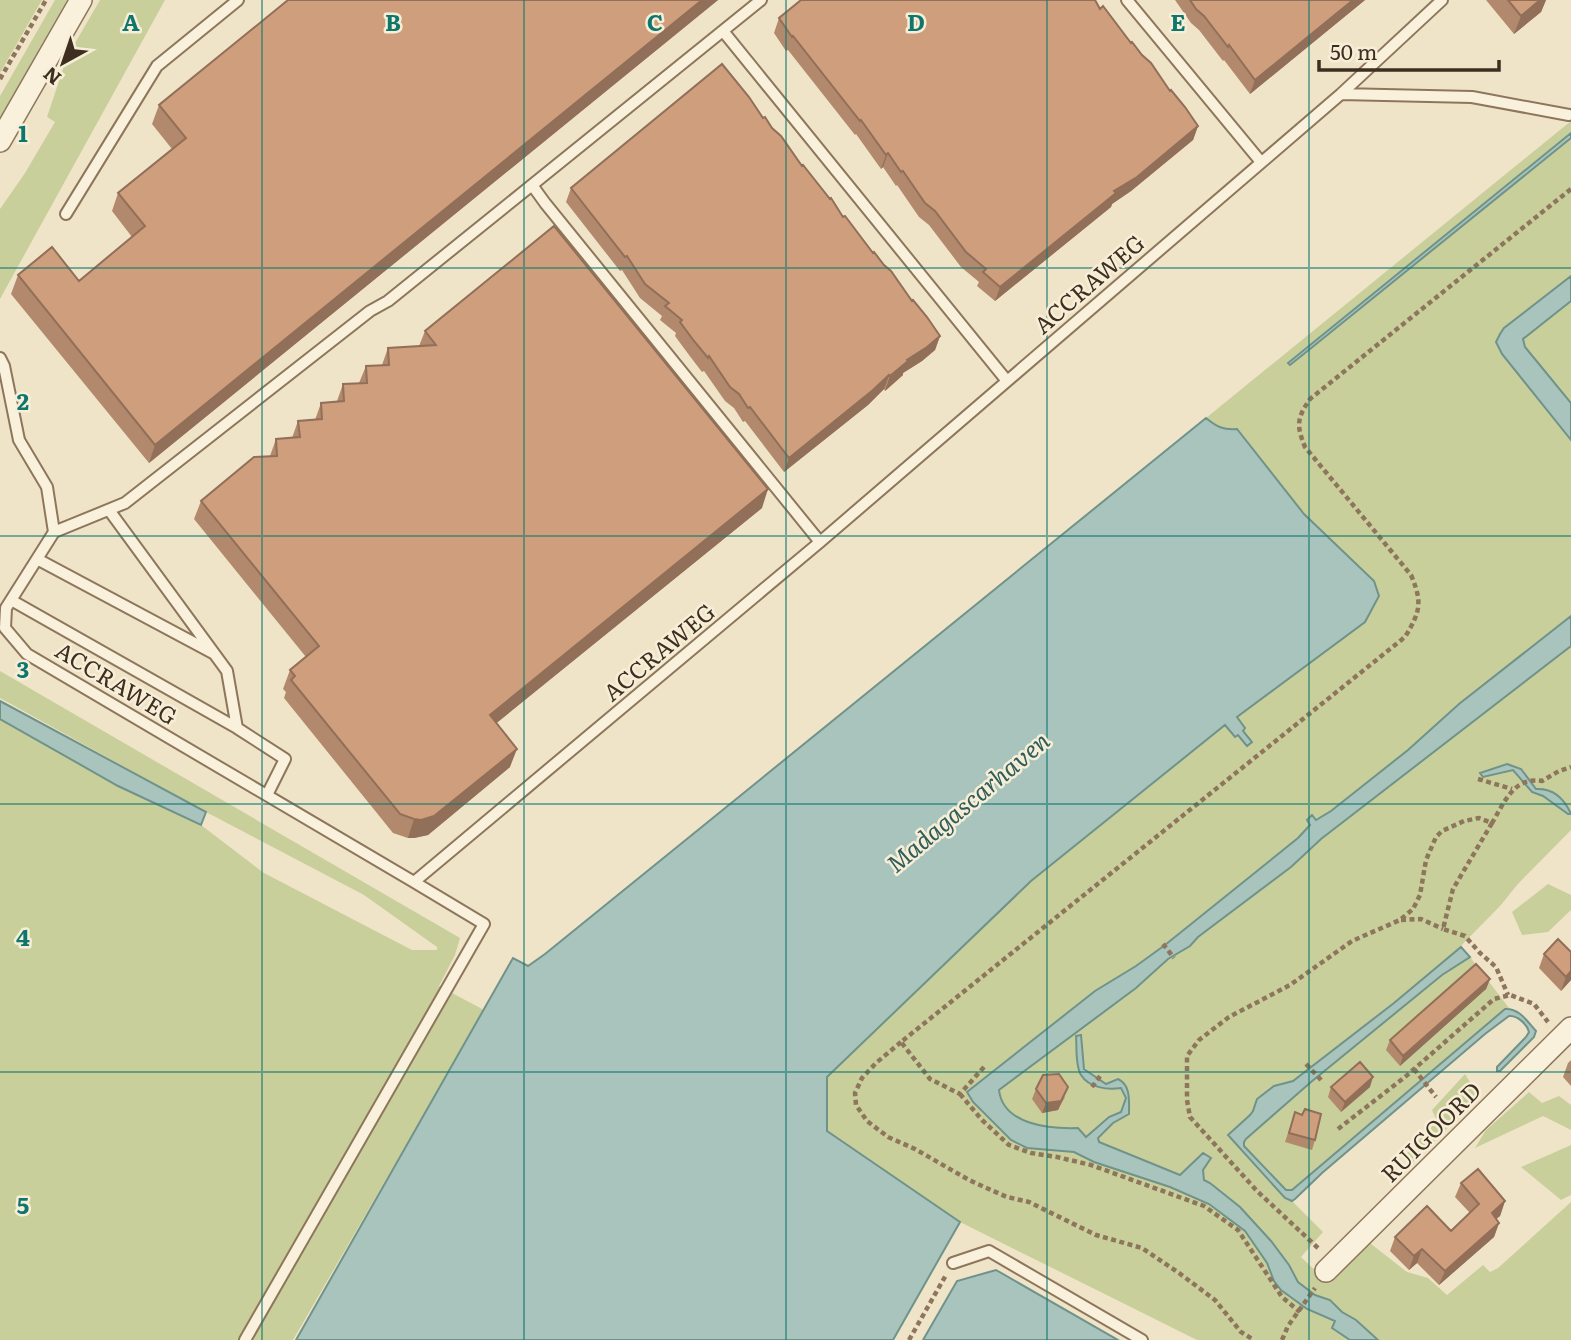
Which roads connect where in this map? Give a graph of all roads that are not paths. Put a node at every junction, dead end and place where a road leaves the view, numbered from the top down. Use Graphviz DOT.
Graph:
graph roads {
  1 [pos="81,0"];
  2 [pos="238,0"];
  3 [pos="761,0"];
  4 [pos="1127,0"];
  5 [pos="1442,0"];
  6 [pos="723,31"];
  7 [pos="1341,94"];
  8 [pos="1569,116"];
  9 [pos="0,141"];
  10 [pos="1261,162"];
  11 [pos="532,185"];
  12 [pos="66,214"];
  13 [pos="0,358"];
  14 [pos="1007,381"];
  15 [pos="109,510"];
  16 [pos="54,532"];
  17 [pos="820,541"];
  18 [pos="37,559"];
  19 [pos="11,600"];
  20 [pos="215,655"];
  21 [pos="237,728"];
  22 [pos="267,795"];
  23 [pos="414,882"];
  24 [pos="1566,1034"];
  25 [pos="953,1262"];
  26 [pos="1326,1272"];
  27 [pos="245,1340"];
  28 [pos="1142,1340"];
  1 -- 9 [label="street"];
  2 -- 12 [label="lane"];
  3 -- 6 [label="lane"];
  4 -- 10 [label="lane"];
  5 -- 7 [label="lane, ACCRAWEG"];
  6 -- 11 [label="lane"];
  6 -- 14 [label="lane"];
  7 -- 8 [label="lane"];
  7 -- 10 [label="lane, ACCRAWEG"];
  10 -- 14 [label="lane, ACCRAWEG"];
  11 -- 15 [label="lane"];
  11 -- 17 [label="lane"];
  13 -- 16 [label="lane"];
  14 -- 17 [label="lane, ACCRAWEG"];
  15 -- 16 [label="lane"];
  15 -- 20 [label="lane"];
  16 -- 18 [label="lane, ACCRAWEG"];
  17 -- 23 [label="lane, ACCRAWEG"];
  18 -- 19 [label="lane, ACCRAWEG"];
  18 -- 20 [label="lane"];
  19 -- 21 [label="lane"];
  19 -- 22 [label="lane, ACCRAWEG"];
  20 -- 21 [label="lane"];
  21 -- 22 [label="lane"];
  22 -- 23 [label="lane, ACCRAWEG"];
  23 -- 27 [label="lane"];
  24 -- 26 [label="street, RUIGOORD"];
  25 -- 28 [label="lane"];
}
